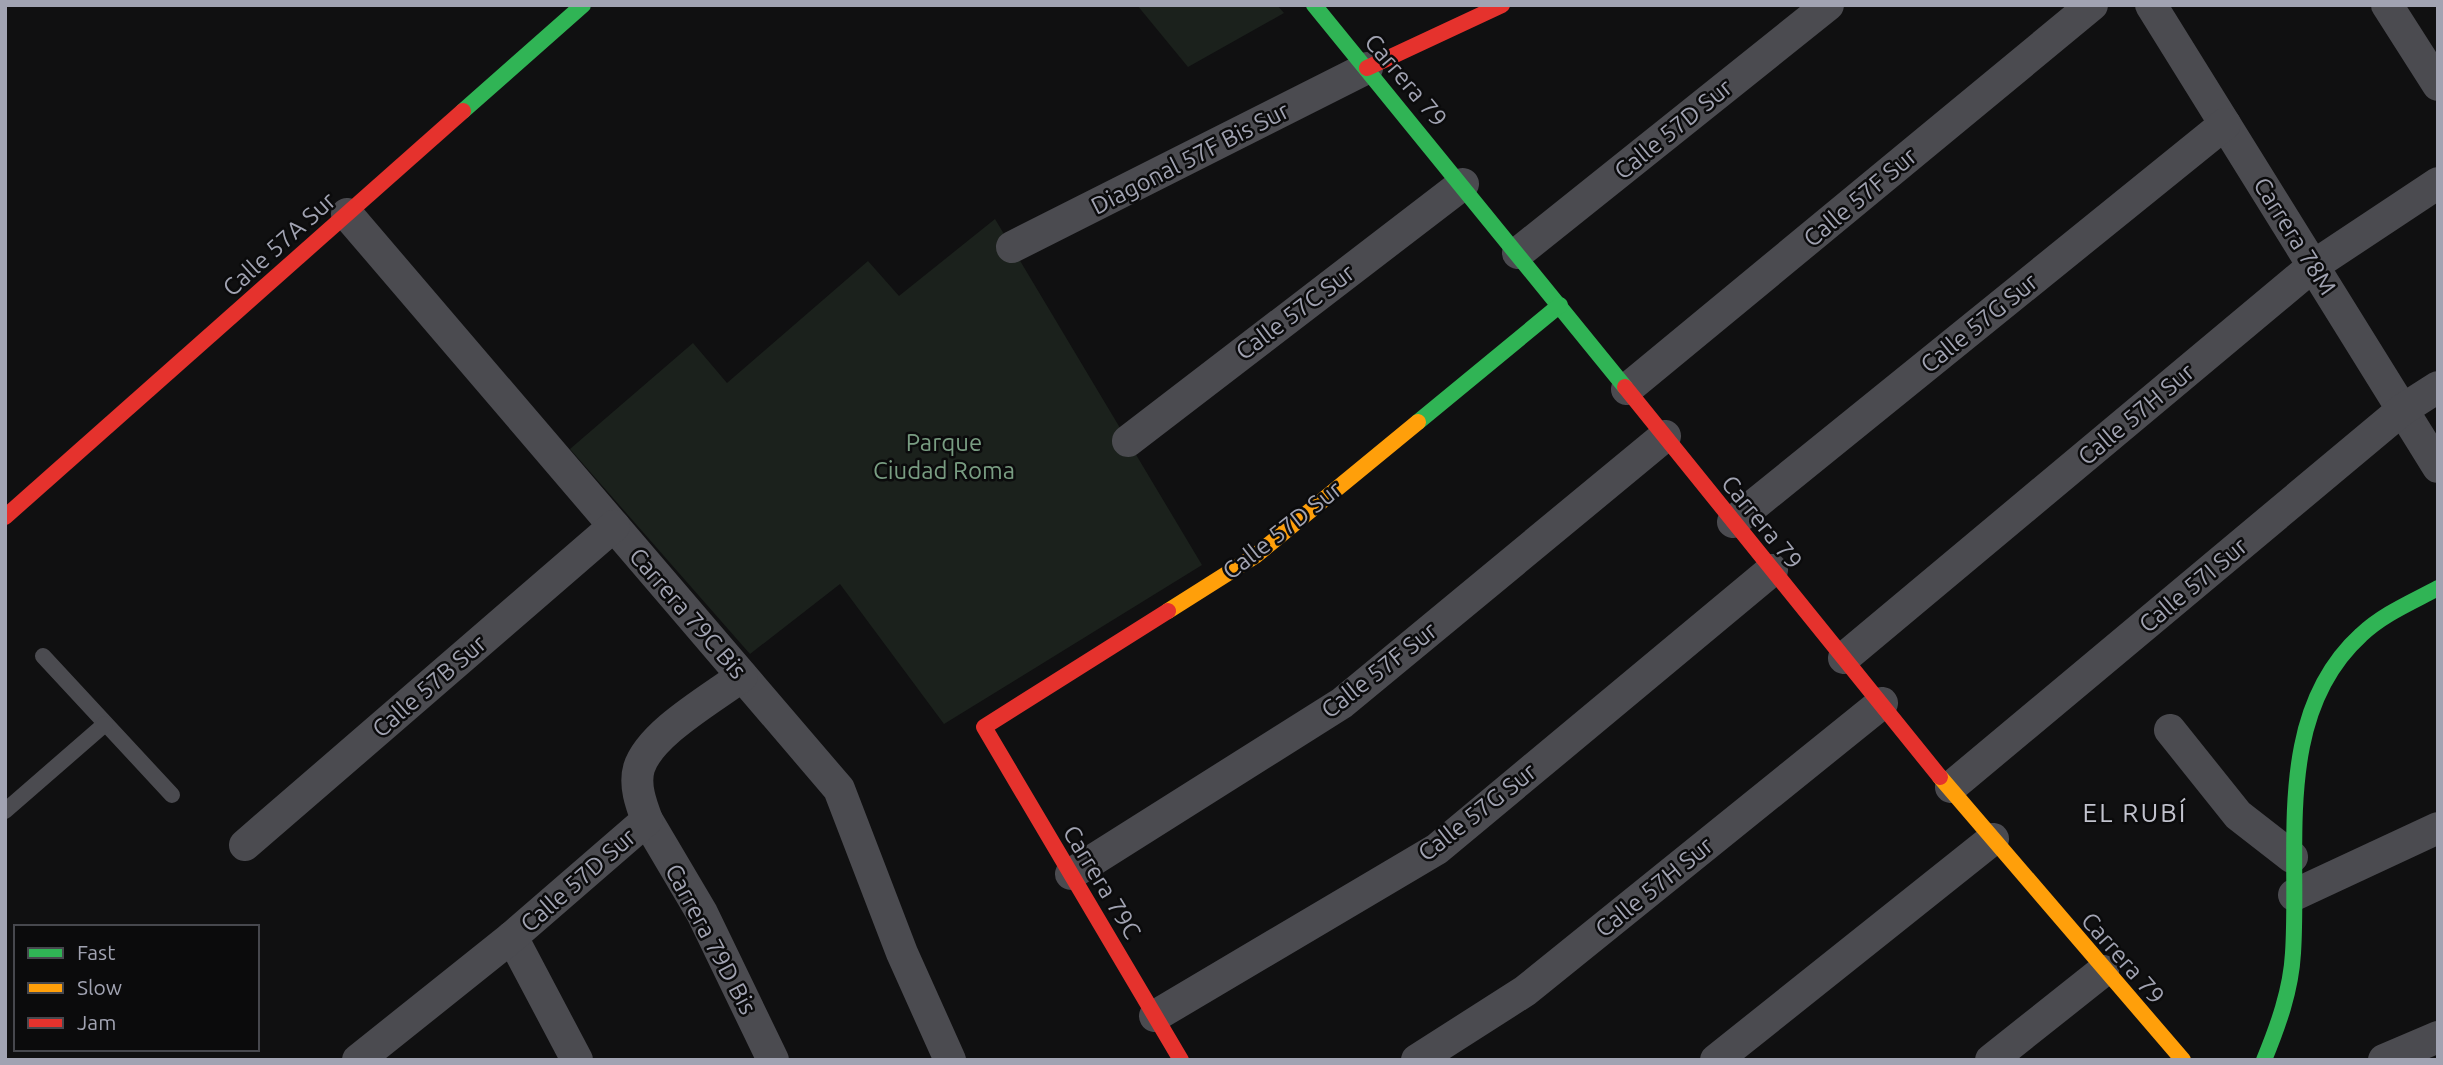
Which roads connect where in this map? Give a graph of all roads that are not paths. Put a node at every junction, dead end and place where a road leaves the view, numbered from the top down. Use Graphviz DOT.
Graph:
graph roads {
  1 [pos="583,5"];
  2 [pos="1502,5"];
  3 [pos="1828,5"];
  4 [pos="2092,5"];
  5 [pos="2151,5"];
  6 [pos="2386,5"];
  7 [pos="1323,8"];
  8 [pos="1367,68"];
  9 [pos="2438,85"];
  10 [pos="2225,124"];
  11 [pos="2438,183"];
  12 [pos="1463,184"];
  13 [pos="347,214"];
  14 [pos="1012,247"];
  15 [pos="1518,253"];
  16 [pos="2313,266"];
  17 [pos="1560,305"];
  18 [pos="2438,387"];
  19 [pos="1627,389"];
  20 [pos="2402,410"];
  21 [pos="1665,436"];
  22 [pos="1128,441"];
  23 [pos="2438,467"];
  24 [pos="5,517"];
  25 [pos="1734,522"];
  26 [pos="614,526"];
  27 [pos="1772,570"];
  28 [pos="2438,588"];
  29 [pos="43,656"];
  30 [pos="1844,658"];
  31 [pos="742,676"];
  32 [pos="1882,703"];
  33 [pos="105,724"];
  34 [pos="985,727"];
  35 [pos="2170,730"];
  36 [pos="1951,787"];
  37 [pos="172,794"];
  38 [pos="5,811"];
  39 [pos="647,820"];
  40 [pos="2438,828"];
  41 [pos="1993,839"];
  42 [pos="244,845"];
  43 [pos="2292,857"];
  44 [pos="1071,874"];
  45 [pos="2294,895"];
  46 [pos="512,937"];
  47 [pos="2103,971"];
  48 [pos="1155,1016"];
  49 [pos="2427,1047"];
  50 [pos="366,1057"];
  51 [pos="1179,1059"];
  52 [pos="577,1060"];
  53 [pos="773,1060"];
  54 [pos="950,1060"];
  55 [pos="1417,1060"];
  56 [pos="1716,1060"];
  57 [pos="1991,1060"];
  58 [pos="2183,1060"];
  59 [pos="2264,1060"];
  60 [pos="2384,1060"];
  1 -- 13 [label="street, Calle 57A Sur"];
  2 -- 8 [label="street"];
  3 -- 15 [label="street, Calle 57D Sur"];
  4 -- 19 [label="street, Calle 57F Sur"];
  5 -- 10 [label="street, Carrera 78M"];
  6 -- 9 [label="street"];
  7 -- 8 [label="street, Carrera 79"];
  8 -- 12 [label="street, Carrera 79"];
  8 -- 14 [label="street, Diagonal 57F Bis Sur"];
  10 -- 16 [label="street, Carrera 78M"];
  10 -- 25 [label="street, Calle 57G Sur"];
  11 -- 16 [label="street, Calle 57H Sur"];
  12 -- 15 [label="street, Carrera 79"];
  12 -- 22 [label="street, Calle 57C Sur"];
  13 -- 24 [label="street, Calle 57A Sur"];
  13 -- 26 [label="street, Carrera 79C Bis"];
  15 -- 17 [label="street, Carrera 79"];
  16 -- 20 [label="street, Carrera 78M"];
  16 -- 30 [label="street, Calle 57H Sur"];
  17 -- 19 [label="street, Carrera 79"];
  17 -- 34 [label="street, Calle 57D Sur"];
  18 -- 20 [label="street, Calle 57I Sur"];
  19 -- 21 [label="street, Carrera 79"];
  20 -- 23 [label="street, Carrera 78M"];
  20 -- 36 [label="street, Calle 57I Sur"];
  21 -- 25 [label="street, Carrera 79"];
  21 -- 44 [label="street, Calle 57F Sur"];
  25 -- 27 [label="street, Carrera 79"];
  26 -- 31 [label="street, Carrera 79C Bis"];
  26 -- 42 [label="street, Calle 57B Sur"];
  27 -- 30 [label="street, Carrera 79"];
  27 -- 48 [label="street, Calle 57G Sur"];
  28 -- 43 [label="street"];
  29 -- 33 [label="lane"];
  30 -- 32 [label="street, Carrera 79"];
  31 -- 39 [label="street, Calle 57D Sur"];
  31 -- 54 [label="street, Carrera 79C Bis"];
  32 -- 36 [label="street, Carrera 79"];
  32 -- 55 [label="street, Calle 57H Sur"];
  33 -- 37 [label="lane"];
  33 -- 38 [label="lane"];
  34 -- 44 [label="street, Carrera 79C"];
  35 -- 43 [label="street"];
  36 -- 41 [label="street, Carrera 79"];
  39 -- 46 [label="street, Calle 57D Sur"];
  39 -- 53 [label="street, Carrera 79D Bis"];
  40 -- 45 [label="street"];
  41 -- 47 [label="street, Carrera 79"];
  41 -- 56 [label="street"];
  43 -- 45 [label="street"];
  44 -- 48 [label="street, Carrera 79C"];
  45 -- 59 [label="street"];
  46 -- 50 [label="street, Calle 57D Sur"];
  46 -- 52 [label="street"];
  47 -- 57 [label="street"];
  47 -- 58 [label="street, Carrera 79"];
  48 -- 51 [label="street, Carrera 79C"];
  49 -- 60 [label="street"];
}
